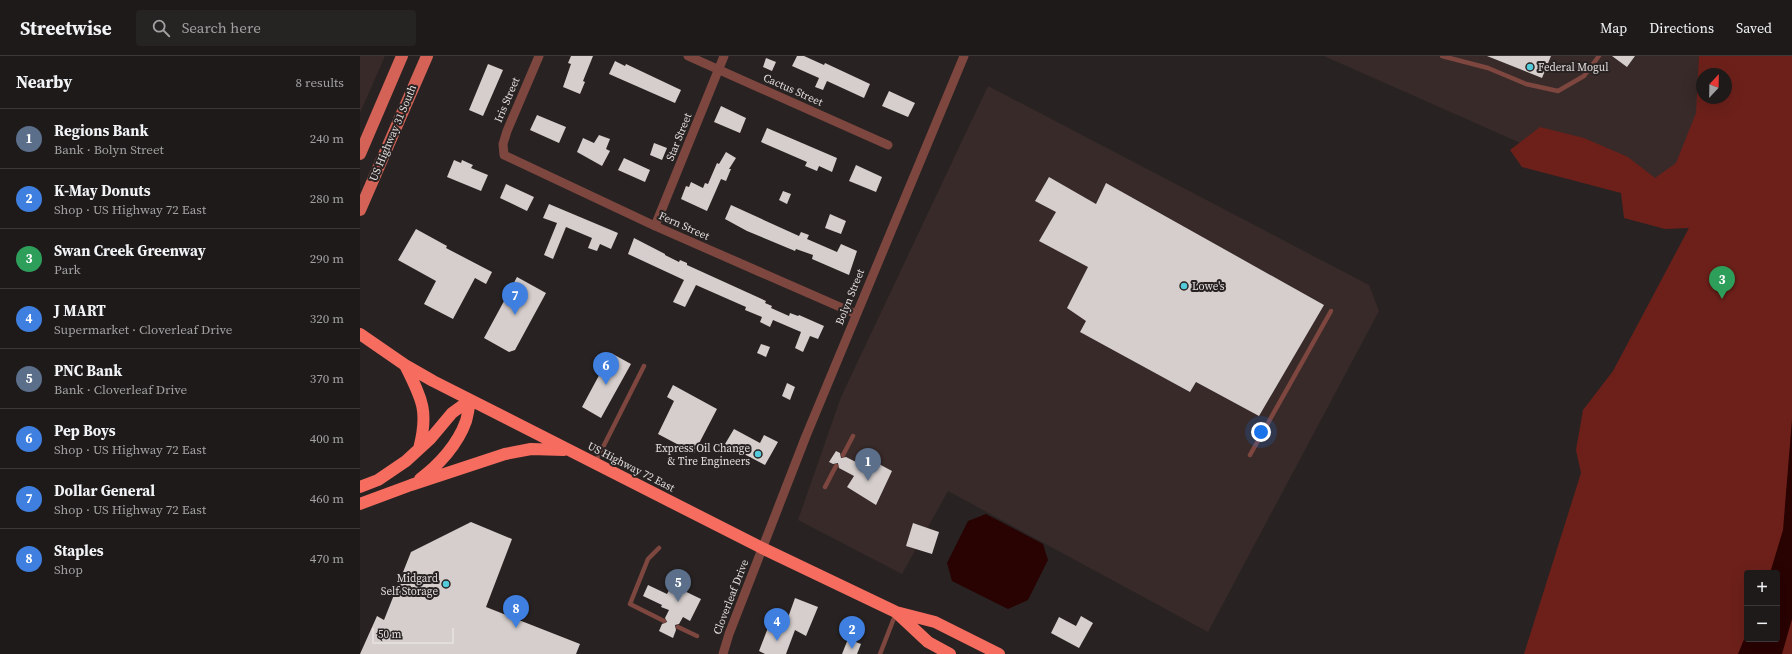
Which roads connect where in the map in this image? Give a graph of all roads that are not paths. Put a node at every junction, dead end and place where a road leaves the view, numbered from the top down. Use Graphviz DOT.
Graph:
graph roads {
  1 [pos="402,56"];
  2 [pos="427,56"];
  3 [pos="539,56"];
  4 [pos="688,56"];
  5 [pos="724,56"];
  6 [pos="964,56"];
  7 [pos="1442,56"];
  8 [pos="1599,56"];
  9 [pos="718,70"];
  10 [pos="888,145"];
  11 [pos="360,154"];
  12 [pos="504,155"];
  13 [pos="360,210"];
  14 [pos="655,226"];
  15 [pos="1331,312"];
  16 [pos="856,314"];
  17 [pos="360,334"];
  18 [pos="405,365"];
  19 [pos="644,366"];
  20 [pos="470,400"];
  21 [pos="853,436"];
  22 [pos="420,449"];
  23 [pos="569,450"];
  24 [pos="843,455"];
  25 [pos="1250,455"];
  26 [pos="595,463"];
  27 [pos="836,466"];
  28 [pos="411,485"];
  29 [pos="360,487"];
  30 [pos="825,487"];
  31 [pos="360,504"];
  32 [pos="659,548"];
  33 [pos="762,548"];
  34 [pos="896,612"];
  35 [pos="664,621"];
  36 [pos="678,627"];
  37 [pos="697,636"];
  38 [pos="724,654"];
  39 [pos="880,654"];
  40 [pos="950,654"];
  41 [pos="998,654"];
  1 -- 11 [label="main road, US Highway 31 South"];
  2 -- 13 [label="main road, US Highway 31 South"];
  3 -- 12 [label="street, Iris Street"];
  4 -- 9 [label="street, Cactus Street"];
  5 -- 9 [label="street, Star Street"];
  6 -- 16 [label="street, Bolyn Street"];
  7 -- 8 [label="lane"];
  9 -- 10 [label="street, Cactus Street"];
  9 -- 14 [label="street, Star Street"];
  12 -- 14 [label="street, Fern Street"];
  14 -- 16 [label="street, Fern Street"];
  15 -- 25 [label="lane"];
  16 -- 33 [label="street, Bolyn Street"];
  17 -- 18 [label="highway, US Highway 72 East"];
  18 -- 20 [label="highway, US Highway 72 East"];
  18 -- 22 [label="highway"];
  19 -- 26 [label="lane"];
  20 -- 22 [label="highway"];
  20 -- 23 [label="highway, US Highway 72 East"];
  20 -- 28 [label="highway"];
  21 -- 24 [label="lane"];
  22 -- 29 [label="highway"];
  23 -- 26 [label="highway, US Highway 72 East"];
  23 -- 28 [label="highway"];
  26 -- 33 [label="highway, US Highway 72 East"];
  27 -- 30 [label="lane"];
  28 -- 31 [label="highway"];
  32 -- 35 [label="lane"];
  33 -- 34 [label="highway, US Highway 72 East"];
  33 -- 38 [label="street, Cloverleaf Drive"];
  34 -- 39 [label="lane"];
  34 -- 40 [label="highway, US Highway 72 East"];
  34 -- 41 [label="highway, US Highway 72 East"];
  36 -- 37 [label="lane"];
}
